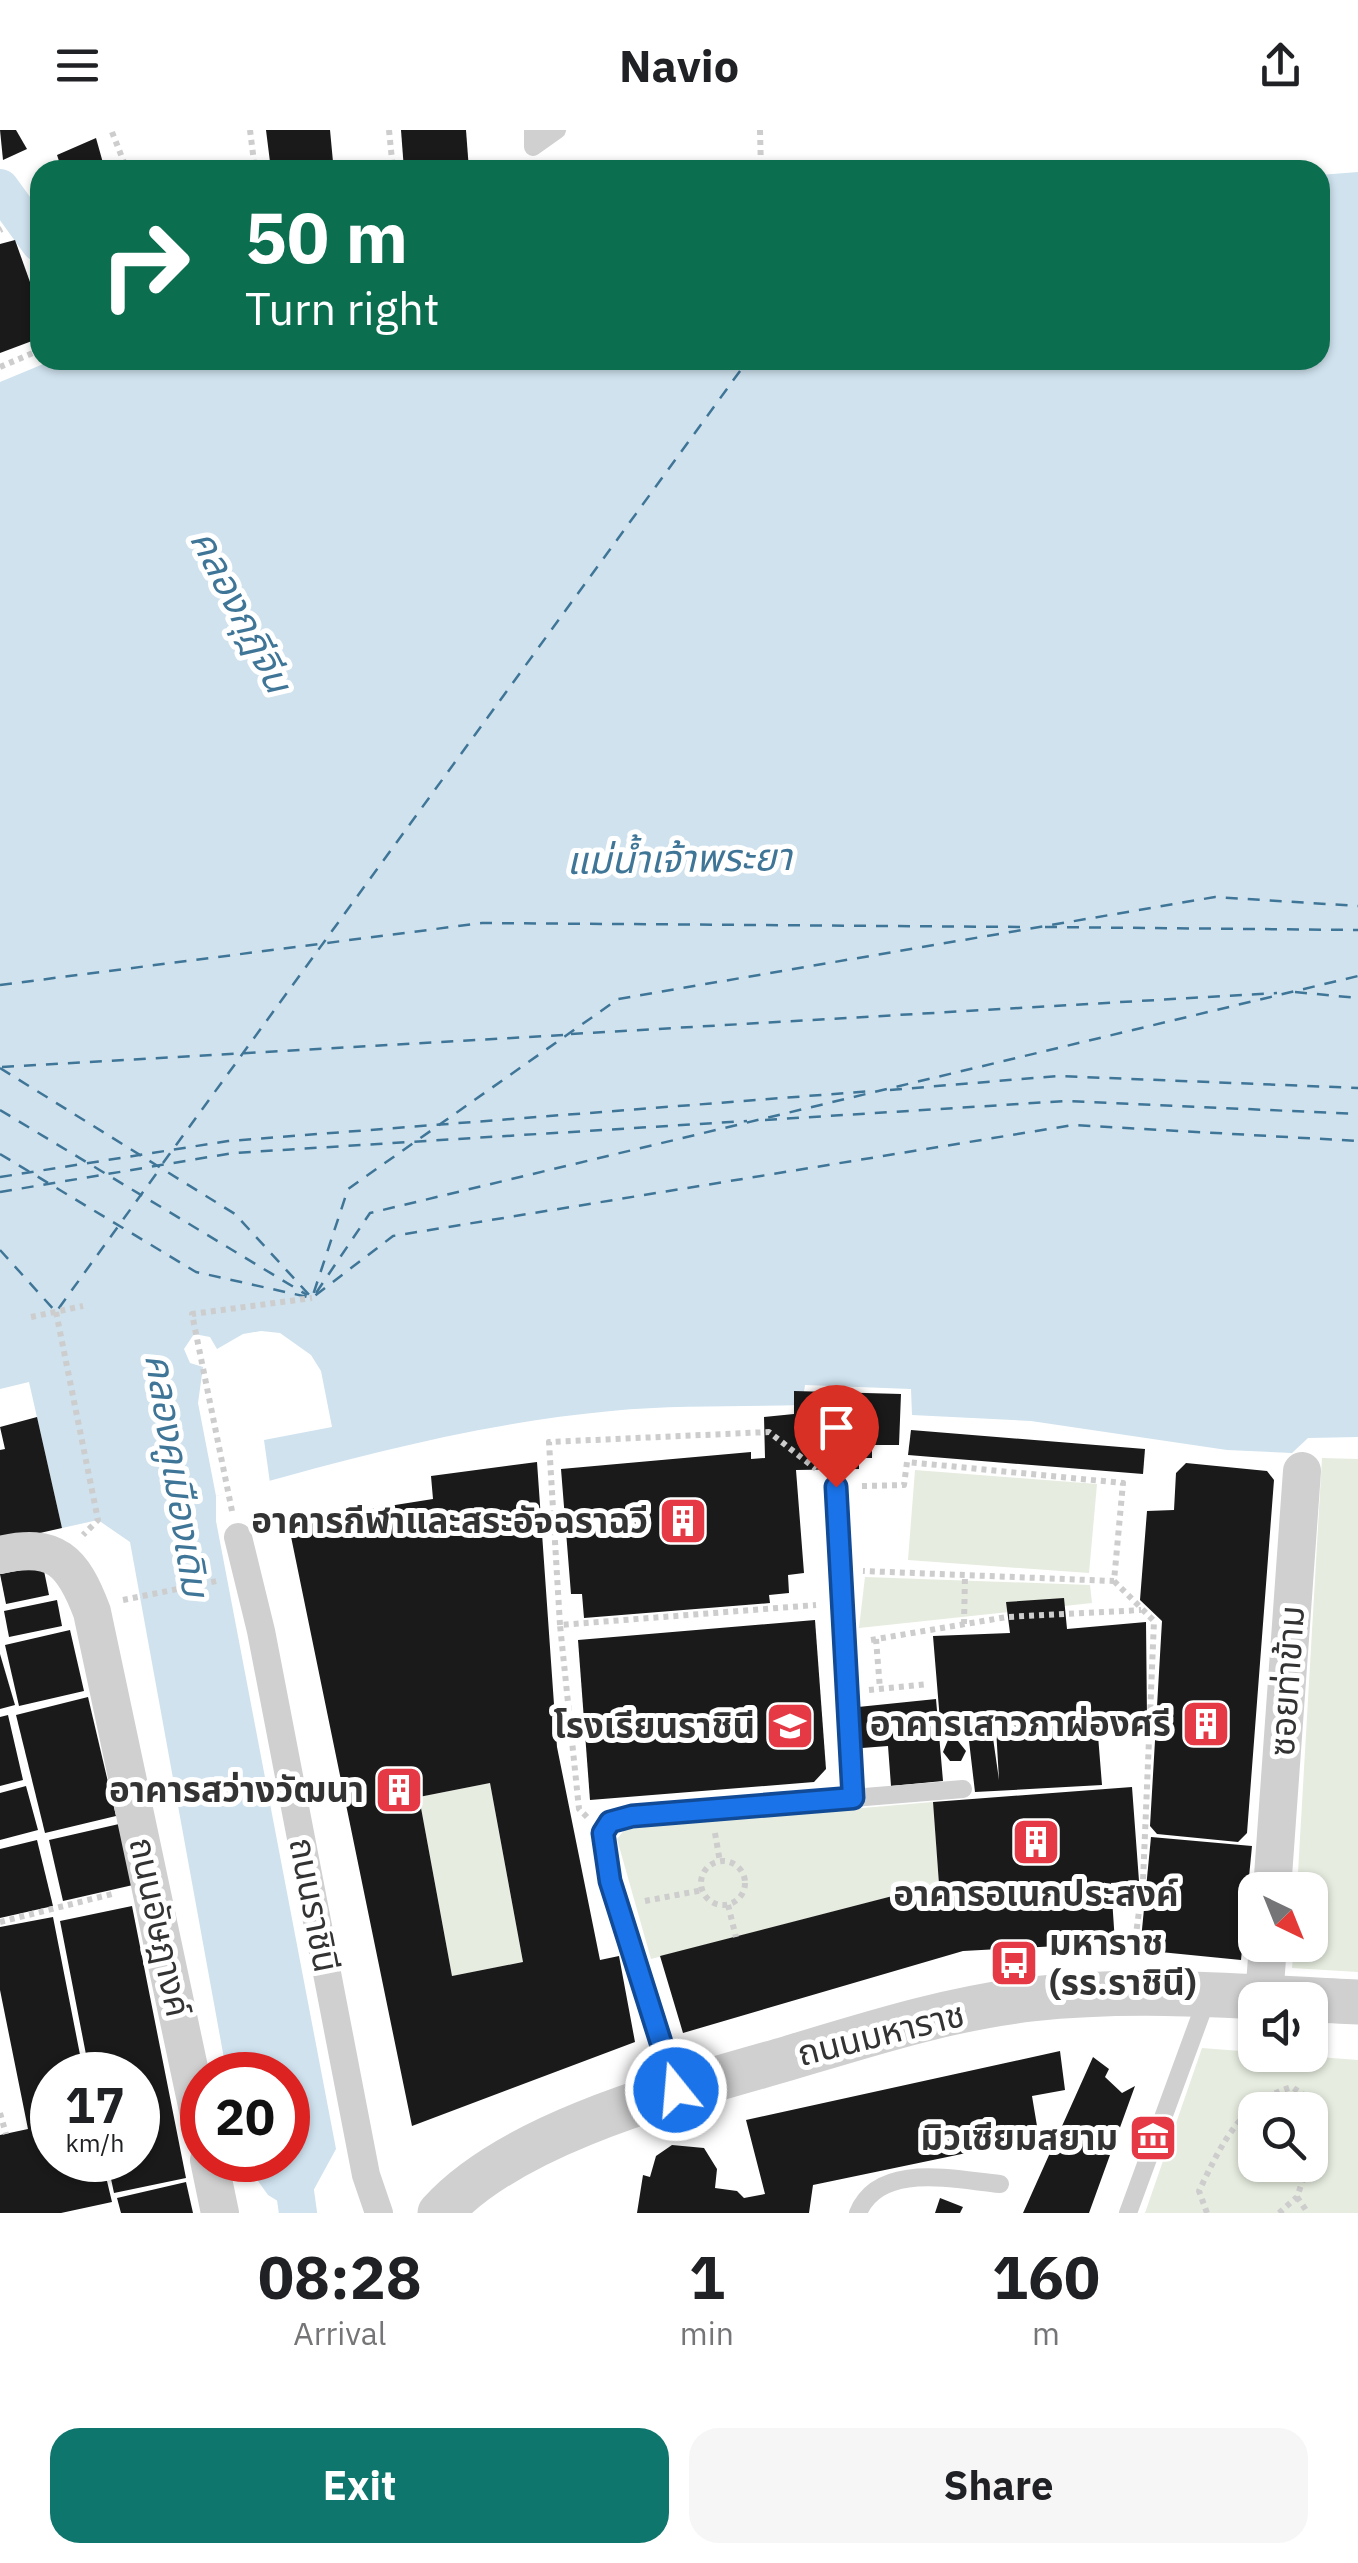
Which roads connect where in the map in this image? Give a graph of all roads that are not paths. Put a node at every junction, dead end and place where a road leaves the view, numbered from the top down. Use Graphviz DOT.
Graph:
graph roads {
  1 [pos="533,130"];
  2 [pos="557,130"];
  3 [pos="1302,1471"];
  4 [pos="836,1487"];
  5 [pos="238,1537"];
  6 [pos="0,1556"];
  7 [pos="963,1789"];
  8 [pos="853,1798"];
  9 [pos="1273,1872"];
  10 [pos="1207,1997"];
  11 [pos="1238,1998"];
  12 [pos="1328,2001"];
  13 [pos="1358,2002"];
  14 [pos="186,2052"];
  15 [pos="676,2090"];
  16 [pos="214,2182"];
  17 [pos="1000,2184"];
  18 [pos="220,2213"];
  19 [pos="379,2213"];
  20 [pos="440,2213"];
  21 [pos="858,2213"];
  22 [pos="1128,2213"];
  1 -- 2 [label="lane"];
  3 -- 9 [label="street, ซอยท่าข้าม"];
  4 -- 8 [label="lane"];
  5 -- 19 [label="street, ถนนราชินี"];
  6 -- 14 [label="street, ถนนอัษฎางค์"];
  7 -- 8 [label="lane"];
  8 -- 15 [label="lane"];
  10 -- 11 [label="street, ถนนมหาราช"];
  10 -- 15 [label="street, ถนนมหาราช"];
  10 -- 22 [label="lane"];
  12 -- 13 [label="street, ถนนมหาราช"];
  15 -- 20 [label="street, ถนนมหาราช"];
  16 -- 18 [label="street"];
  17 -- 21 [label="lane"];
}
